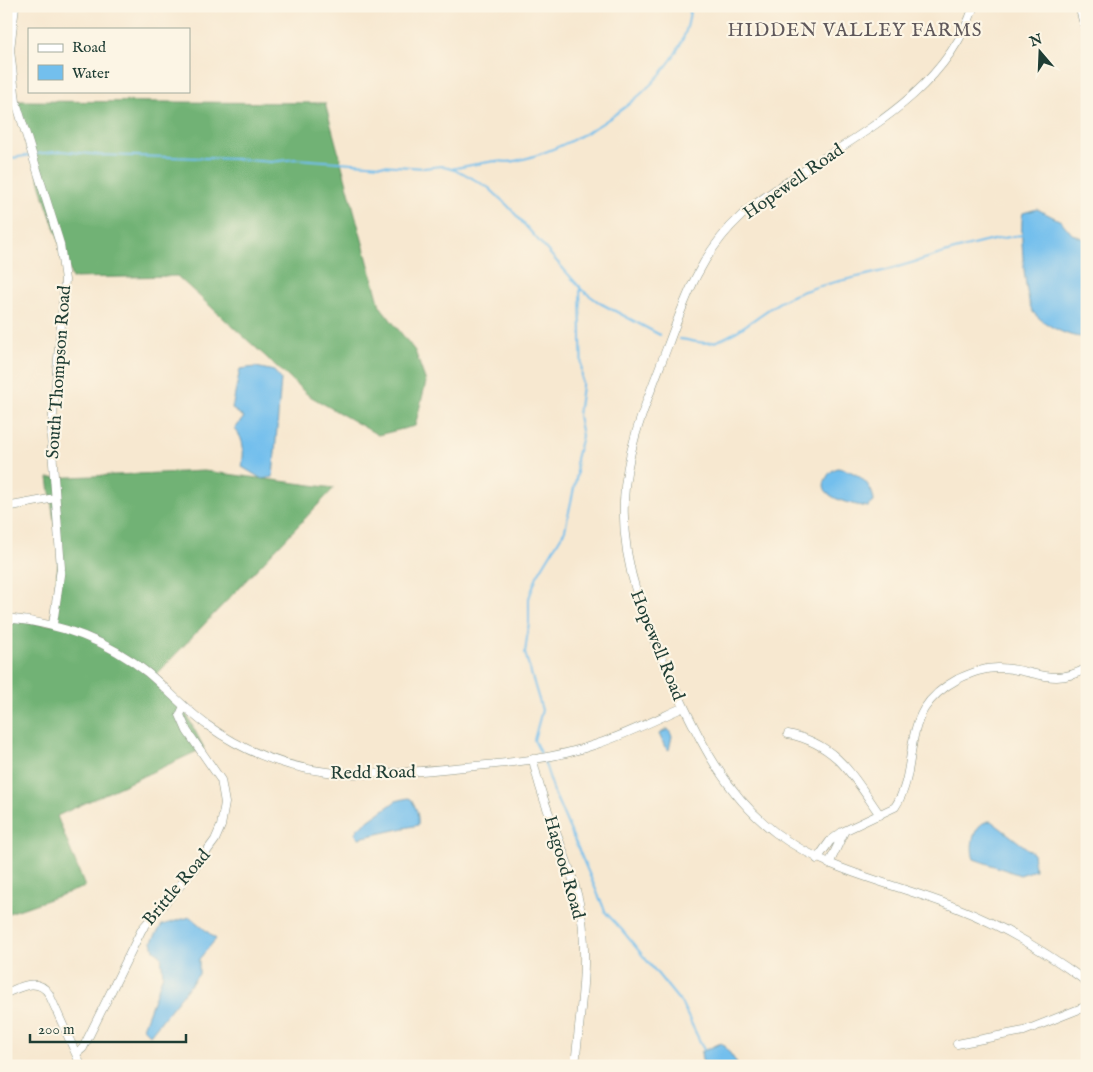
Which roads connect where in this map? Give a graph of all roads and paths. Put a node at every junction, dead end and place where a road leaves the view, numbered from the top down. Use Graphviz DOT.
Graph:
graph roads {
  1 [pos="15,6"];
  2 [pos="974,6"];
  3 [pos="1079,6"];
  4 [pos="1087,35"];
  5 [pos="55,498"];
  6 [pos="6,507"];
  7 [pos="6,618"];
  8 [pos="53,624"];
  9 [pos="1087,668"];
  10 [pos="184,706"];
  11 [pos="684,707"];
  12 [pos="788,734"];
  13 [pos="533,759"];
  14 [pos="880,816"];
  15 [pos="845,830"];
  16 [pos="818,859"];
  17 [pos="829,864"];
  18 [pos="1087,982"];
  19 [pos="6,992"];
  20 [pos="1087,1006"];
  21 [pos="958,1044"];
  22 [pos="76,1054"];
  23 [pos="81,1066"];
  24 [pos="575,1066"];
  1 -- 5 [label="street, South Thompson Road"];
  2 -- 11 [label="street, Hopewell Road"];
  3 -- 4 [label="street"];
  5 -- 6 [label="street"];
  5 -- 8 [label="street, South Thompson Road"];
  7 -- 8 [label="street, Redd Road"];
  8 -- 10 [label="street, Redd Road"];
  9 -- 14 [label="street"];
  10 -- 13 [label="street, Redd Road"];
  10 -- 22 [label="street, Brittle Road"];
  11 -- 13 [label="street, Redd Road"];
  11 -- 16 [label="street, Hopewell Road"];
  12 -- 14 [label="street"];
  13 -- 24 [label="street, Hagood Road"];
  14 -- 15 [label="street"];
  15 -- 16 [label="street"];
  15 -- 17 [label="street"];
  16 -- 17 [label="street, Hopewell Road"];
  17 -- 18 [label="street, Hopewell Road"];
  19 -- 22 [label="street"];
  20 -- 21 [label="street"];
  22 -- 23 [label="street"];
}
